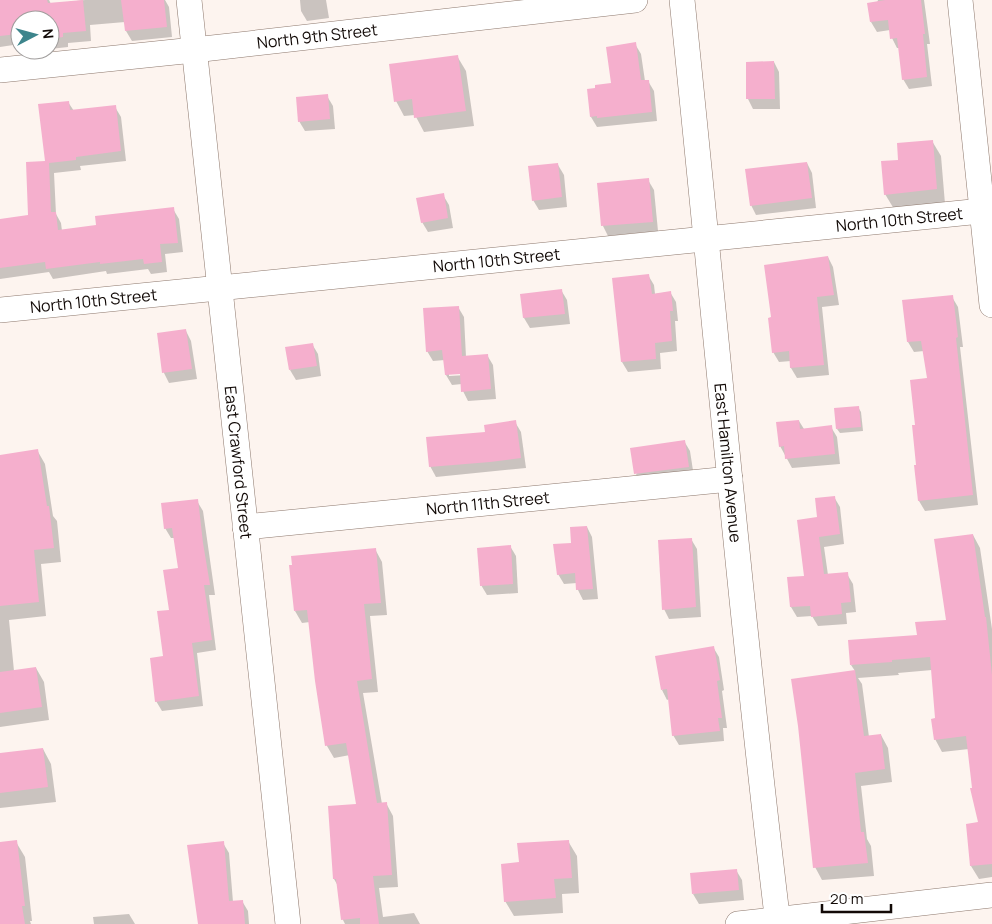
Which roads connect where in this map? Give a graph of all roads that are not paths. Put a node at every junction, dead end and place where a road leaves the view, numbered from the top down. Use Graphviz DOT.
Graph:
graph roads {
  1 [pos="189,0"];
  2 [pos="635,0"];
  3 [pos="682,0"];
  4 [pos="960,0"];
  5 [pos="194,50"];
  6 [pos="0,70"];
  7 [pos="987,210"];
  8 [pos="707,239"];
  9 [pos="220,288"];
  10 [pos="992,305"];
  11 [pos="0,310"];
  12 [pos="730,479"];
  13 [pos="245,527"];
  14 [pos="992,895"];
  15 [pos="777,921"];
  16 [pos="288,924"];
  17 [pos="738,924"];
  1 -- 5 [label="street, East Crawford Street"];
  2 -- 5 [label="street, North 9th Street"];
  3 -- 8 [label="street, East Hamilton Avenue"];
  4 -- 7 [label="street"];
  5 -- 6 [label="street, North 9th Street"];
  5 -- 9 [label="street, East Crawford Street"];
  7 -- 8 [label="street, North 10th Street"];
  7 -- 10 [label="street"];
  8 -- 9 [label="street, North 10th Street"];
  8 -- 12 [label="street, East Hamilton Avenue"];
  9 -- 11 [label="street, North 10th Street"];
  9 -- 13 [label="street, East Crawford Street"];
  12 -- 13 [label="street, North 11th Street"];
  12 -- 15 [label="street, East Hamilton Avenue"];
  13 -- 16 [label="street, East Crawford Street"];
  14 -- 15 [label="street"];
  15 -- 17 [label="street"];
}
